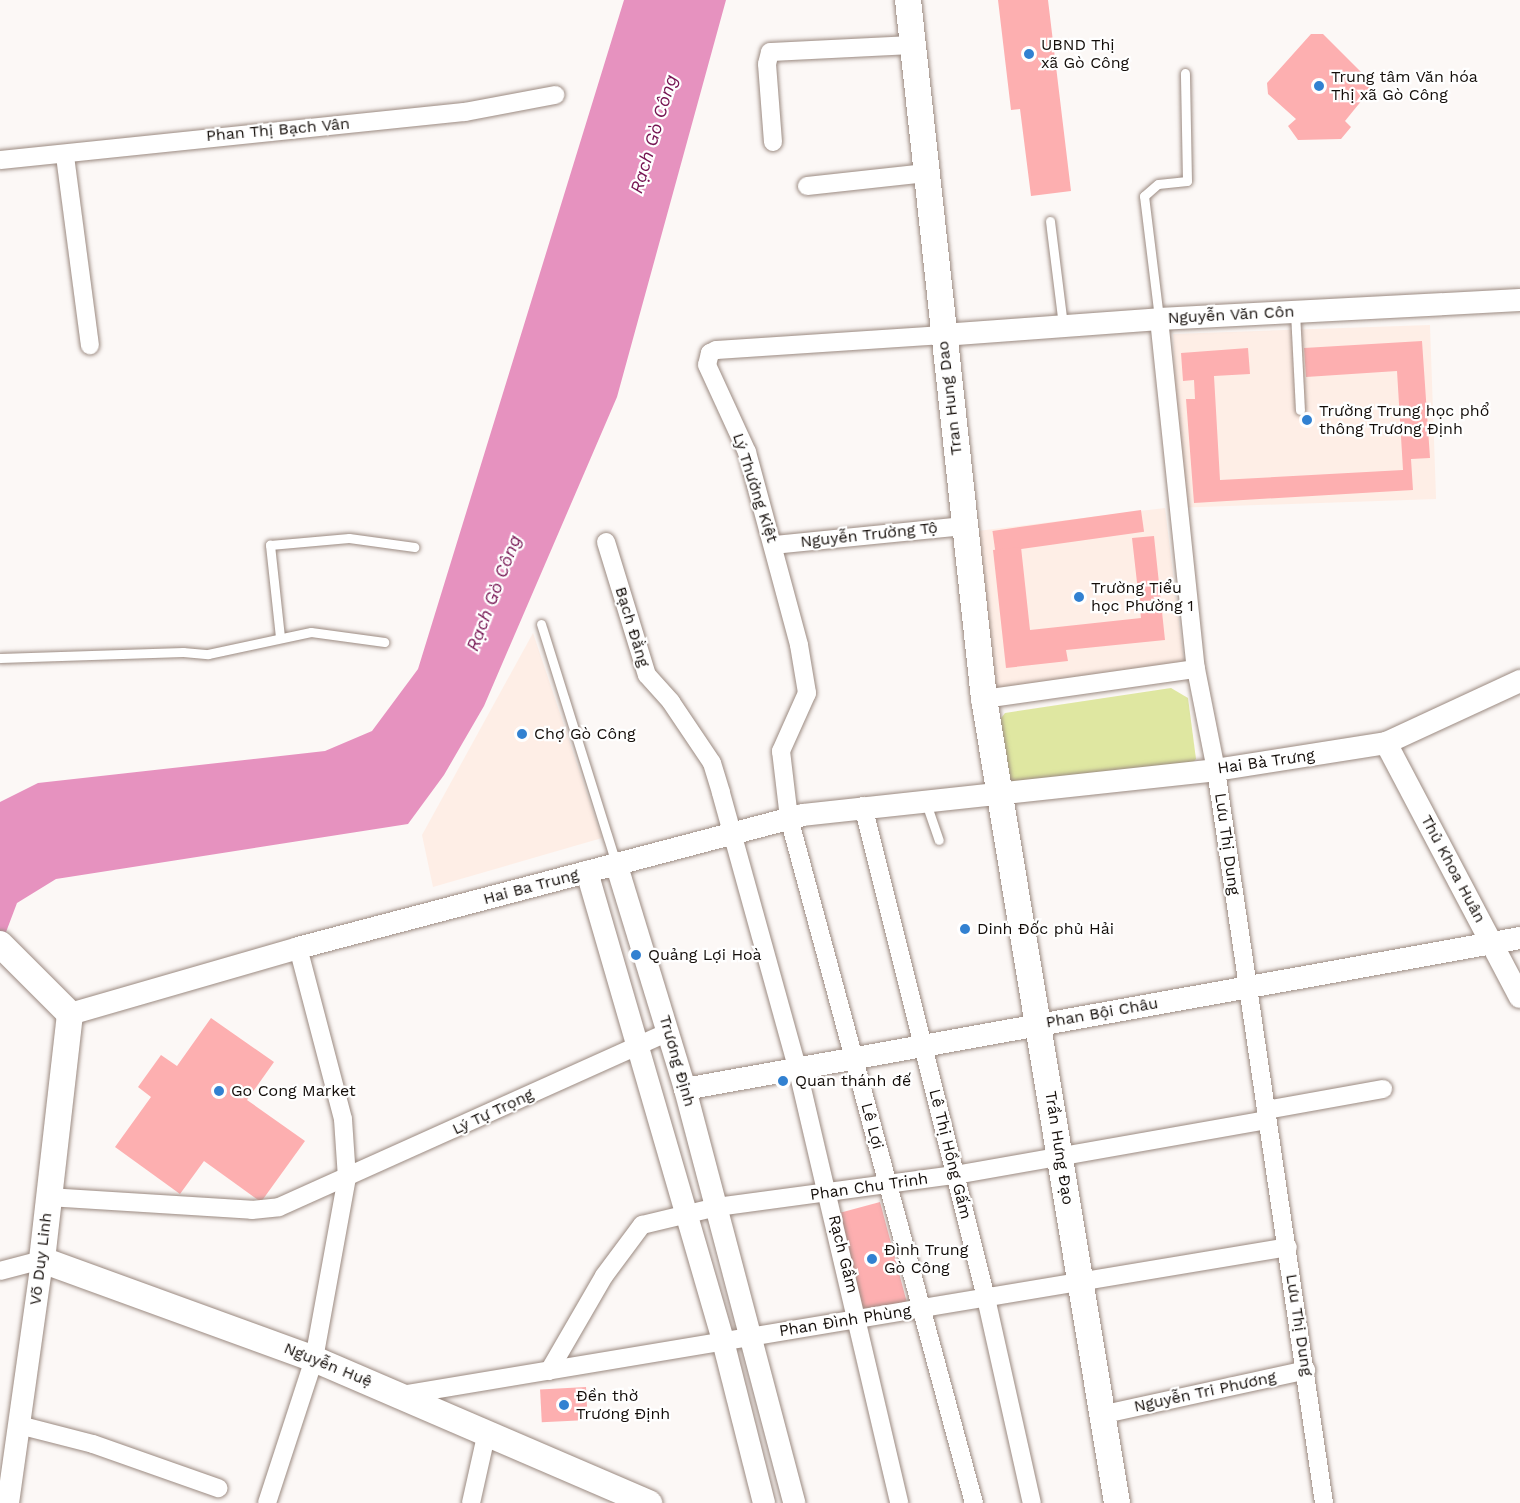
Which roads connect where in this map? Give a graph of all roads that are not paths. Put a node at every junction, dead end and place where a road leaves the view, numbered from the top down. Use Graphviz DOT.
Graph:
graph roads {
  1 [pos="908,0"];
  2 [pos="912,45"];
  3 [pos="1185,73"];
  4 [pos="555,95"];
  5 [pos="773,142"];
  6 [pos="65,156"];
  7 [pos="0,160"];
  8 [pos="926,173"];
  9 [pos="807,186"];
  10 [pos="1050,221"];
  11 [pos="1520,300"];
  12 [pos="1295,312"];
  13 [pos="1159,319"];
  14 [pos="1063,326"];
  15 [pos="943,335"];
  16 [pos="90,345"];
  17 [pos="1300,410"];
  18 [pos="964,526"];
  19 [pos="606,542"];
  20 [pos="774,545"];
  21 [pos="414,547"];
  22 [pos="541,624"];
  23 [pos="280,637"];
  24 [pos="384,642"];
  25 [pos="0,658"];
  26 [pos="1196,669"];
  27 [pos="1520,681"];
  28 [pos="984,699"];
  29 [pos="1386,743"];
  30 [pos="1216,770"];
  31 [pos="998,795"];
  32 [pos="926,801"];
  33 [pos="863,806"];
  34 [pos="789,818"];
  35 [pos="732,832"];
  36 [pos="939,840"];
  37 [pos="616,863"];
  38 [pos="587,872"];
  39 [pos="1520,938"];
  40 [pos="1493,943"];
  41 [pos="0,944"];
  42 [pos="298,948"];
  43 [pos="1247,988"];
  44 [pos="1520,997"];
  45 [pos="70,1014"];
  46 [pos="1039,1024"];
  47 [pos="669,1032"];
  48 [pos="639,1045"];
  49 [pos="923,1047"];
  50 [pos="854,1058"];
  51 [pos="797,1067"];
  52 [pos="685,1089"];
  53 [pos="1383,1089"];
  54 [pos="1266,1115"];
  55 [pos="1060,1158"];
  56 [pos="955,1175"];
  57 [pos="347,1178"];
  58 [pos="888,1184"];
  59 [pos="828,1193"];
  60 [pos="48,1197"];
  61 [pos="717,1207"];
  62 [pos="686,1213"];
  63 [pos="1288,1247"];
  64 [pos="42,1260"];
  65 [pos="0,1272"];
  66 [pos="1082,1281"];
  67 [pos="986,1298"];
  68 [pos="923,1309"];
  69 [pos="859,1319"];
  70 [pos="750,1335"];
  71 [pos="723,1341"];
  72 [pos="314,1359"];
  73 [pos="1306,1370"];
  74 [pos="549,1371"];
  75 [pos="402,1395"];
  76 [pos="1105,1414"];
  77 [pos="19,1425"];
  78 [pos="486,1436"];
  79 [pos="218,1488"];
  80 [pos="6,1495"];
  81 [pos="643,1502"];
  82 [pos="267,1503"];
  83 [pos="471,1503"];
  84 [pos="764,1503"];
  85 [pos="794,1503"];
  86 [pos="899,1503"];
  87 [pos="974,1503"];
  88 [pos="1032,1503"];
  89 [pos="1117,1503"];
  90 [pos="1324,1503"];
  1 -- 2 [label="main road, Tran Hung Dao"];
  2 -- 5 [label="street"];
  2 -- 8 [label="main road, Tran Hung Dao"];
  3 -- 13 [label="lane, Lưu Thị Dung"];
  4 -- 6 [label="street, Phan Thị Bạch Vân"];
  6 -- 7 [label="street, Phan Thị Bạch Vân"];
  6 -- 16 [label="street"];
  8 -- 9 [label="street"];
  8 -- 15 [label="main road, Tran Hung Dao"];
  10 -- 14 [label="lane"];
  11 -- 12 [label="street, Nguyễn Văn Côn"];
  12 -- 13 [label="street, Nguyễn Văn Côn"];
  12 -- 17 [label="lane"];
  13 -- 14 [label="street, Nguyễn Văn Côn"];
  13 -- 26 [label="street, Lưu Thị Dung"];
  14 -- 15 [label="street, Nguyễn Văn Côn"];
  15 -- 18 [label="main road, Tran Hung Dao"];
  15 -- 20 [label="street, Lý Thường Kiệt"];
  18 -- 20 [label="street, Nguyễn Trường Tộ"];
  18 -- 28 [label="main road, Tran Hung Dao"];
  19 -- 35 [label="street, Bạch Đằng"];
  20 -- 34 [label="street, Lý Thường Kiệt"];
  21 -- 23 [label="lane"];
  22 -- 37 [label="lane, Trương Định"];
  23 -- 24 [label="lane"];
  23 -- 25 [label="lane"];
  26 -- 28 [label="street"];
  26 -- 30 [label="street, Lưu Thị Dung"];
  27 -- 29 [label="street, Hai Bà Trưng"];
  28 -- 31 [label="main road, Tran Hung Dao"];
  29 -- 30 [label="street, Hai Bà Trưng"];
  29 -- 40 [label="street, Thủ Khoa Huân"];
  30 -- 31 [label="street, Hai Bà Trưng"];
  30 -- 43 [label="street, Lưu Thị Dung"];
  31 -- 32 [label="street, Hai Ba Trung"];
  31 -- 46 [label="main road, Trần Hưng Đạo"];
  32 -- 33 [label="street, Hai Ba Trung"];
  32 -- 36 [label="lane"];
  33 -- 34 [label="street, Hai Ba Trung"];
  33 -- 49 [label="street, Lê Thị Hồng Gấm"];
  34 -- 35 [label="street, Hai Ba Trung"];
  34 -- 50 [label="street, Lê Lợi"];
  35 -- 37 [label="street, Hai Ba Trung"];
  35 -- 51 [label="street, Rạch Gầm"];
  37 -- 38 [label="street, Hai Ba Trung"];
  37 -- 47 [label="street, Trương Định"];
  38 -- 42 [label="street, Hai Ba Trung"];
  38 -- 48 [label="street, Trương Định"];
  39 -- 40 [label="street, Phan Bội Châu"];
  40 -- 43 [label="street, Phan Bội Châu"];
  40 -- 44 [label="street, Thủ Khoa Huân"];
  41 -- 45 [label="main road"];
  42 -- 45 [label="street, Hai Ba Trung"];
  42 -- 57 [label="street"];
  43 -- 46 [label="street, Phan Bội Châu"];
  43 -- 54 [label="street, Lưu Thị Dung"];
  45 -- 60 [label="main road, Võ Duy Linh"];
  46 -- 49 [label="street, Phan Bội Châu"];
  46 -- 55 [label="main road, Trần Hưng Đạo"];
  47 -- 48 [label="street, Lý Tự Trọng"];
  47 -- 52 [label="street, Trương Định"];
  48 -- 57 [label="street, Lý Tự Trọng"];
  48 -- 62 [label="street, Trương Định"];
  49 -- 50 [label="street, Phan Bội Châu"];
  49 -- 56 [label="street, Lê Thị Hồng Gấm"];
  50 -- 51 [label="street, Phan Bội Châu"];
  50 -- 58 [label="street, Lê Lợi"];
  51 -- 52 [label="street, Phan Bội Châu"];
  51 -- 59 [label="street, Rạch Gầm"];
  52 -- 61 [label="street, Trương Định"];
  53 -- 54 [label="street, Phan Chu Trinh"];
  54 -- 55 [label="street, Phan Chu Trinh"];
  54 -- 63 [label="street, Lưu Thị Dung"];
  55 -- 56 [label="street, Phan Chu Trinh"];
  55 -- 66 [label="main road, Trần Hưng Đạo"];
  56 -- 58 [label="street, Phan Chu Trinh"];
  56 -- 67 [label="street, Lê Thị Hồng Gấm"];
  57 -- 60 [label="street, Lý Tự Trọng"];
  57 -- 72 [label="street"];
  58 -- 59 [label="street, Phan Chu Trinh"];
  58 -- 68 [label="street, Lê Lợi"];
  59 -- 61 [label="street, Phan Chu Trinh"];
  59 -- 69 [label="street, Rạch Gầm"];
  60 -- 64 [label="main road, Võ Duy Linh"];
  61 -- 62 [label="street, Phan Chu Trinh"];
  61 -- 70 [label="street, Trương Định"];
  62 -- 71 [label="street, Trương Định"];
  62 -- 74 [label="street, Phan Chu Trinh"];
  63 -- 66 [label="street, Phan Đình Phùng"];
  63 -- 73 [label="street, Lưu Thị Dung"];
  64 -- 65 [label="street"];
  64 -- 72 [label="main road, Nguyễn Huệ"];
  64 -- 77 [label="street, Võ Duy Linh"];
  66 -- 67 [label="street, Phan Đình Phùng"];
  66 -- 76 [label="main road, Trần Hưng Đạo"];
  67 -- 68 [label="street, Phan Đình Phùng"];
  67 -- 88 [label="street, Lê Thị Hồng Gấm"];
  68 -- 69 [label="street, Phan Đình Phùng"];
  68 -- 87 [label="street, Lê Lợi"];
  69 -- 70 [label="street, Phan Đình Phùng"];
  69 -- 86 [label="street, Rạch Gầm"];
  70 -- 71 [label="street, Phan Đình Phùng"];
  70 -- 85 [label="street, Trương Định"];
  71 -- 74 [label="street, Phan Đình Phùng"];
  71 -- 84 [label="street, Trương Định"];
  72 -- 75 [label="main road, Nguyễn Huệ"];
  72 -- 82 [label="street"];
  73 -- 76 [label="street, Nguyễn Tri Phương"];
  73 -- 90 [label="street, Lưu Thị Dung"];
  74 -- 75 [label="street, Phan Đình Phùng"];
  75 -- 78 [label="main road, Nguyễn Huệ"];
  76 -- 89 [label="main road, Trần Hưng Đạo"];
  77 -- 79 [label="street"];
  77 -- 80 [label="street, Võ Duy Linh"];
  78 -- 81 [label="main road, Nguyễn Huệ"];
  78 -- 83 [label="street"];
}
